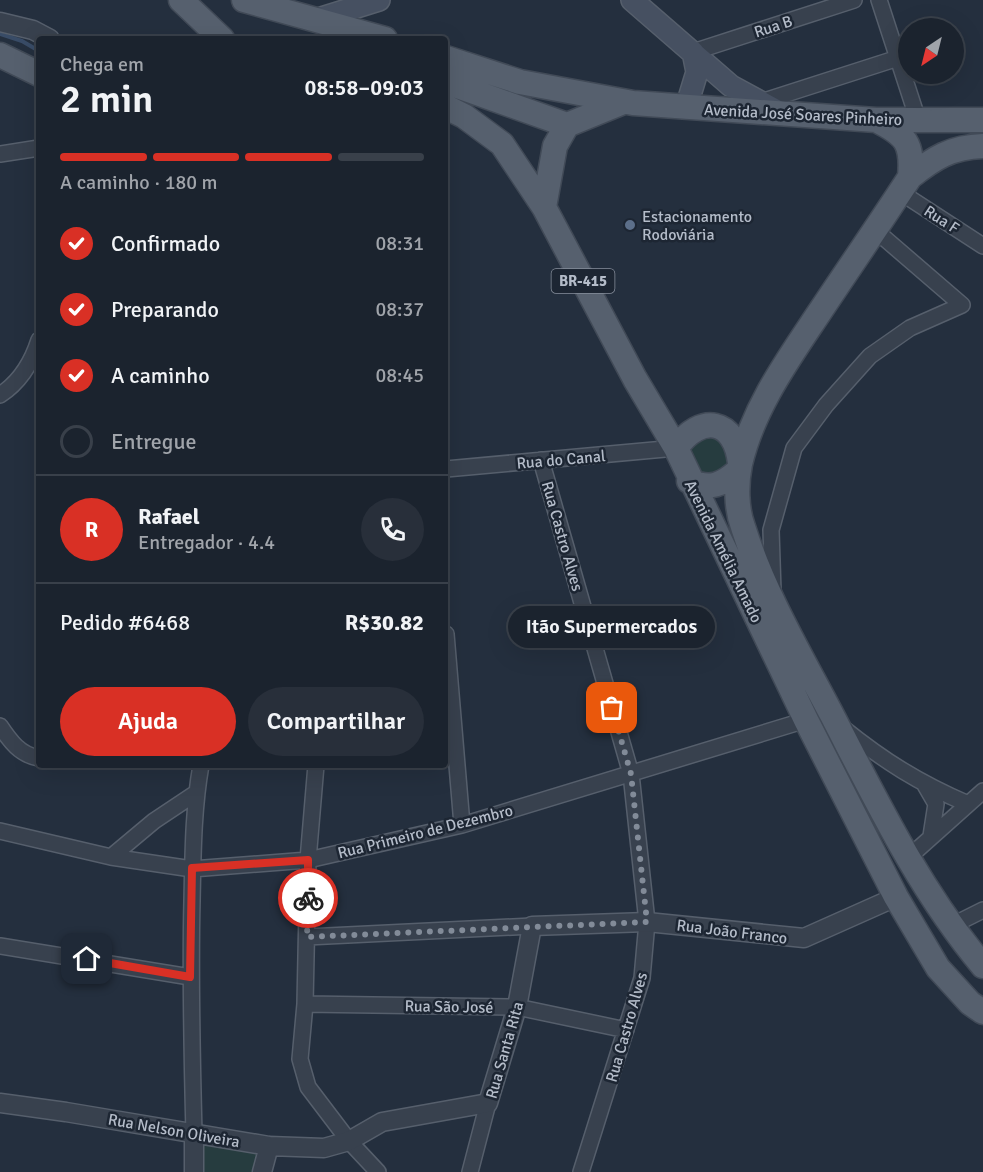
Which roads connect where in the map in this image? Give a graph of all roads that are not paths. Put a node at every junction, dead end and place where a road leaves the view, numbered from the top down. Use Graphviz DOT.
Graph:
graph roads {
  1 [pos="181,0"];
  2 [pos="244,0"];
  3 [pos="379,0"];
  4 [pos="632,0"];
  5 [pos="854,0"];
  6 [pos="879,0"];
  7 [pos="357,6"];
  8 [pos="315,20"];
  9 [pos="0,22"];
  10 [pos="44,36"];
  11 [pos="219,36"];
  12 [pos="375,36"];
  13 [pos="693,52"];
  14 [pos="0,55"];
  15 [pos="898,58"];
  16 [pos="448,59"];
  17 [pos="36,73"];
  18 [pos="448,83"];
  19 [pos="906,84"];
  20 [pos="624,102"];
  21 [pos="770,107"];
  22 [pos="686,108"];
  23 [pos="448,109"];
  24 [pos="876,120"];
  25 [pos="918,120"];
  26 [pos="983,120"];
  27 [pos="567,125"];
  28 [pos="983,146"];
  29 [pos="36,148"];
  30 [pos="0,154"];
  31 [pos="905,184"];
  32 [pos="544,207"];
  33 [pos="875,230"];
  34 [pos="983,246"];
  35 [pos="36,346"];
  36 [pos="0,395"];
  37 [pos="676,448"];
  38 [pos="541,460"];
  39 [pos="740,467"];
  40 [pos="448,468"];
  41 [pos="689,481"];
  42 [pos="773,602"];
  43 [pos="448,658"];
  44 [pos="806,720"];
  45 [pos="835,721"];
  46 [pos="0,726"];
  47 [pos="36,758"];
  48 [pos="200,768"];
  49 [pos="316,768"];
  50 [pos="631,774"];
  51 [pos="925,785"];
  52 [pos="983,791"];
  53 [pos="196,793"];
  54 [pos="968,804"];
  55 [pos="462,825"];
  56 [pos="0,831"];
  57 [pos="931,836"];
  58 [pos="111,857"];
  59 [pos="908,858"];
  60 [pos="308,860"];
  61 [pos="192,868"];
  62 [pos="896,897"];
  63 [pos="983,910"];
  64 [pos="647,922"];
  65 [pos="531,926"];
  66 [pos="951,926"];
  67 [pos="307,937"];
  68 [pos="0,946"];
  69 [pos="983,966"];
  70 [pos="190,977"];
  71 [pos="305,1004"];
  72 [pos="517,1007"];
  73 [pos="983,1012"];
  74 [pos="626,1030"];
  75 [pos="0,1103"];
  76 [pos="488,1103"];
  77 [pos="194,1134"];
  78 [pos="349,1141"];
  79 [pos="269,1146"];
  80 [pos="194,1172"];
  81 [pos="262,1172"];
  82 [pos="378,1172"];
  83 [pos="470,1172"];
  84 [pos="581,1172"];
  1 -- 11 [label="main road"];
  2 -- 8 [label="main road"];
  3 -- 7 [label="main road"];
  4 -- 13 [label="main road"];
  5 -- 13 [label="street, Rua B"];
  6 -- 15 [label="street"];
  7 -- 8 [label="main road"];
  7 -- 12 [label="street"];
  8 -- 12 [label="main road"];
  9 -- 10 [label="street"];
  13 -- 21 [label="main road"];
  13 -- 22 [label="main road"];
  14 -- 17 [label="main road"];
  15 -- 21 [label="street, Avenida José Soares Pinheiro"];
  16 -- 20 [label="main road, Avenida José Soares Pinheiro"];
  18 -- 27 [label="main road"];
  19 -- 25 [label="street"];
  20 -- 22 [label="main road, Avenida José Soares Pinheiro"];
  20 -- 27 [label="main road"];
  21 -- 22 [label="main road, Avenida José Soares Pinheiro"];
  21 -- 24 [label="main road, Avenida José Soares Pinheiro"];
  23 -- 32 [label="main road, Avenida Amélia Amado / BR-415"];
  24 -- 25 [label="main road, Avenida José Soares Pinheiro"];
  24 -- 31 [label="main road"];
  25 -- 26 [label="main road, Avenida José Soares Pinheiro"];
  27 -- 32 [label="main road"];
  28 -- 31 [label="main road"];
  29 -- 30 [label="street"];
  31 -- 33 [label="main road, Avenida Amélia Amado"];
  31 -- 34 [label="street, Rua F"];
  32 -- 37 [label="main road, Avenida Amélia Amado / BR-415"];
  33 -- 39 [label="main road, Avenida Amélia Amado"];
  33 -- 42 [label="street"];
  35 -- 36 [label="street"];
  37 -- 38 [label="street, Rua do Canal"];
  37 -- 39 [label="main road"];
  37 -- 41 [label="main road, Avenida Amélia Amado / BR-415"];
  38 -- 40 [label="street, Rua do Canal"];
  38 -- 50 [label="street, Rua Castro Alves"];
  39 -- 41 [label="main road"];
  39 -- 42 [label="main road, Avenida Amélia Amado"];
  41 -- 44 [label="main road, Avenida Amélia Amado"];
  42 -- 45 [label="main road, Avenida Amélia Amado"];
  43 -- 55 [label="street"];
  44 -- 50 [label="street, Rua Primeiro de Dezembro"];
  44 -- 62 [label="main road, Avenida Amélia Amado"];
  45 -- 51 [label="street"];
  45 -- 59 [label="main road, Avenida Amélia Amado"];
  46 -- 47 [label="street"];
  48 -- 53 [label="street"];
  49 -- 60 [label="street"];
  50 -- 55 [label="street, Rua Primeiro de Dezembro"];
  50 -- 64 [label="street, Rua Castro Alves"];
  51 -- 54 [label="street"];
  51 -- 57 [label="street"];
  52 -- 54 [label="street"];
  53 -- 58 [label="street"];
  53 -- 61 [label="street"];
  54 -- 57 [label="street"];
  55 -- 60 [label="street, Rua Primeiro de Dezembro"];
  56 -- 58 [label="street, Rua Primeiro de Dezembro"];
  57 -- 59 [label="street"];
  58 -- 61 [label="street, Rua Primeiro de Dezembro"];
  59 -- 66 [label="main road, Avenida Amélia Amado"];
  60 -- 61 [label="street, Rua Primeiro de Dezembro"];
  60 -- 67 [label="street"];
  61 -- 70 [label="street"];
  62 -- 64 [label="street, Rua João Franco"];
  62 -- 73 [label="main road, Avenida Amélia Amado"];
  63 -- 66 [label="street"];
  64 -- 65 [label="street, Rua João Franco"];
  64 -- 74 [label="street, Rua Castro Alves"];
  65 -- 67 [label="street, Rua João Franco"];
  65 -- 72 [label="street, Rua Santa Rita"];
  66 -- 69 [label="main road, Avenida Amélia Amado"];
  67 -- 71 [label="street"];
  68 -- 70 [label="street"];
  70 -- 77 [label="street"];
  71 -- 72 [label="street, Rua São José"];
  71 -- 78 [label="street"];
  72 -- 74 [label="street, Rua São José"];
  72 -- 76 [label="street, Rua Santa Rita"];
  74 -- 84 [label="street, Rua Castro Alves"];
  75 -- 77 [label="street, Rua Nelson Oliveira"];
  76 -- 78 [label="street, Rua Nelson Oliveira"];
  76 -- 83 [label="street, Rua Santa Rita"];
  77 -- 79 [label="street, Rua Nelson Oliveira"];
  77 -- 80 [label="street"];
  78 -- 79 [label="street, Rua Nelson Oliveira"];
  78 -- 82 [label="street"];
  79 -- 81 [label="street"];
}
